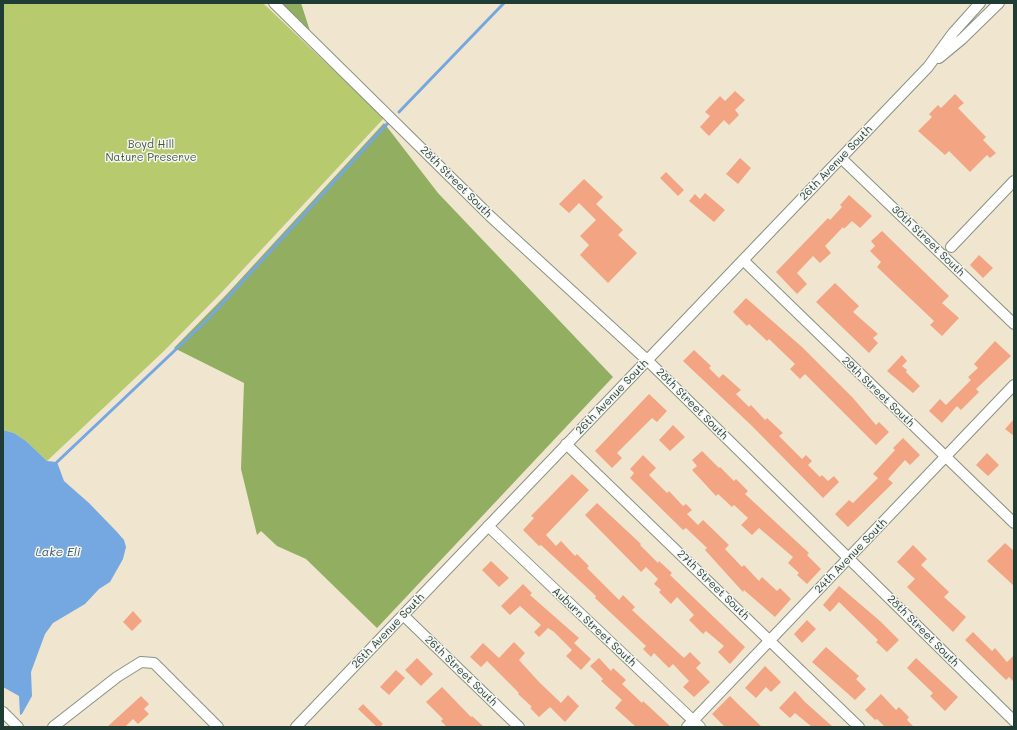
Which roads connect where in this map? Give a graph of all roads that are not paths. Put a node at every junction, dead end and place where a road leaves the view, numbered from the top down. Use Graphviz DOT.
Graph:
graph roads {
  1 [pos="274,3"];
  2 [pos="980,3"];
  3 [pos="999,3"];
  4 [pos="928,67"];
  5 [pos="841,158"];
  6 [pos="1014,181"];
  7 [pos="951,247"];
  8 [pos="743,260"];
  9 [pos="1014,324"];
  10 [pos="647,360"];
  11 [pos="1014,385"];
  12 [pos="566,444"];
  13 [pos="946,457"];
  14 [pos="1014,523"];
  15 [pos="488,526"];
  16 [pos="849,558"];
  17 [pos="403,615"];
  18 [pos="770,640"];
  19 [pos="3,712"];
  20 [pos="1014,721"];
  21 [pos="694,725"];
  22 [pos="18,727"];
  23 [pos="53,727"];
  24 [pos="218,727"];
  25 [pos="296,727"];
  26 [pos="519,727"];
  27 [pos="859,727"];
  1 -- 10 [label="street, 28th Street South"];
  2 -- 4 [label="street, 26th Avenue South"];
  3 -- 4 [label="street, 26th Avenue South"];
  4 -- 5 [label="street, 26th Avenue South"];
  5 -- 8 [label="street, 26th Avenue South"];
  5 -- 9 [label="street, 30th Street South"];
  6 -- 7 [label="street"];
  8 -- 10 [label="street, 26th Avenue South"];
  8 -- 13 [label="street, 29th Street South"];
  10 -- 12 [label="street, 26th Avenue South"];
  10 -- 16 [label="street, 28th Street South"];
  11 -- 13 [label="street, 24th Avenue South"];
  12 -- 15 [label="street, 26th Avenue South"];
  12 -- 18 [label="street, 27th Street South"];
  13 -- 14 [label="street, 29th Street South"];
  13 -- 16 [label="street, 24th Avenue South"];
  15 -- 17 [label="street, 26th Avenue South"];
  15 -- 21 [label="street, Auburn Street South"];
  16 -- 18 [label="street, 24th Avenue South"];
  16 -- 20 [label="street, 28th Street South"];
  17 -- 25 [label="street, 26th Avenue South"];
  17 -- 26 [label="street, 26th Street South"];
  18 -- 21 [label="street, 24th Avenue South"];
  18 -- 27 [label="street, 27th Street South"];
  19 -- 22 [label="street"];
  23 -- 24 [label="street"];
}
